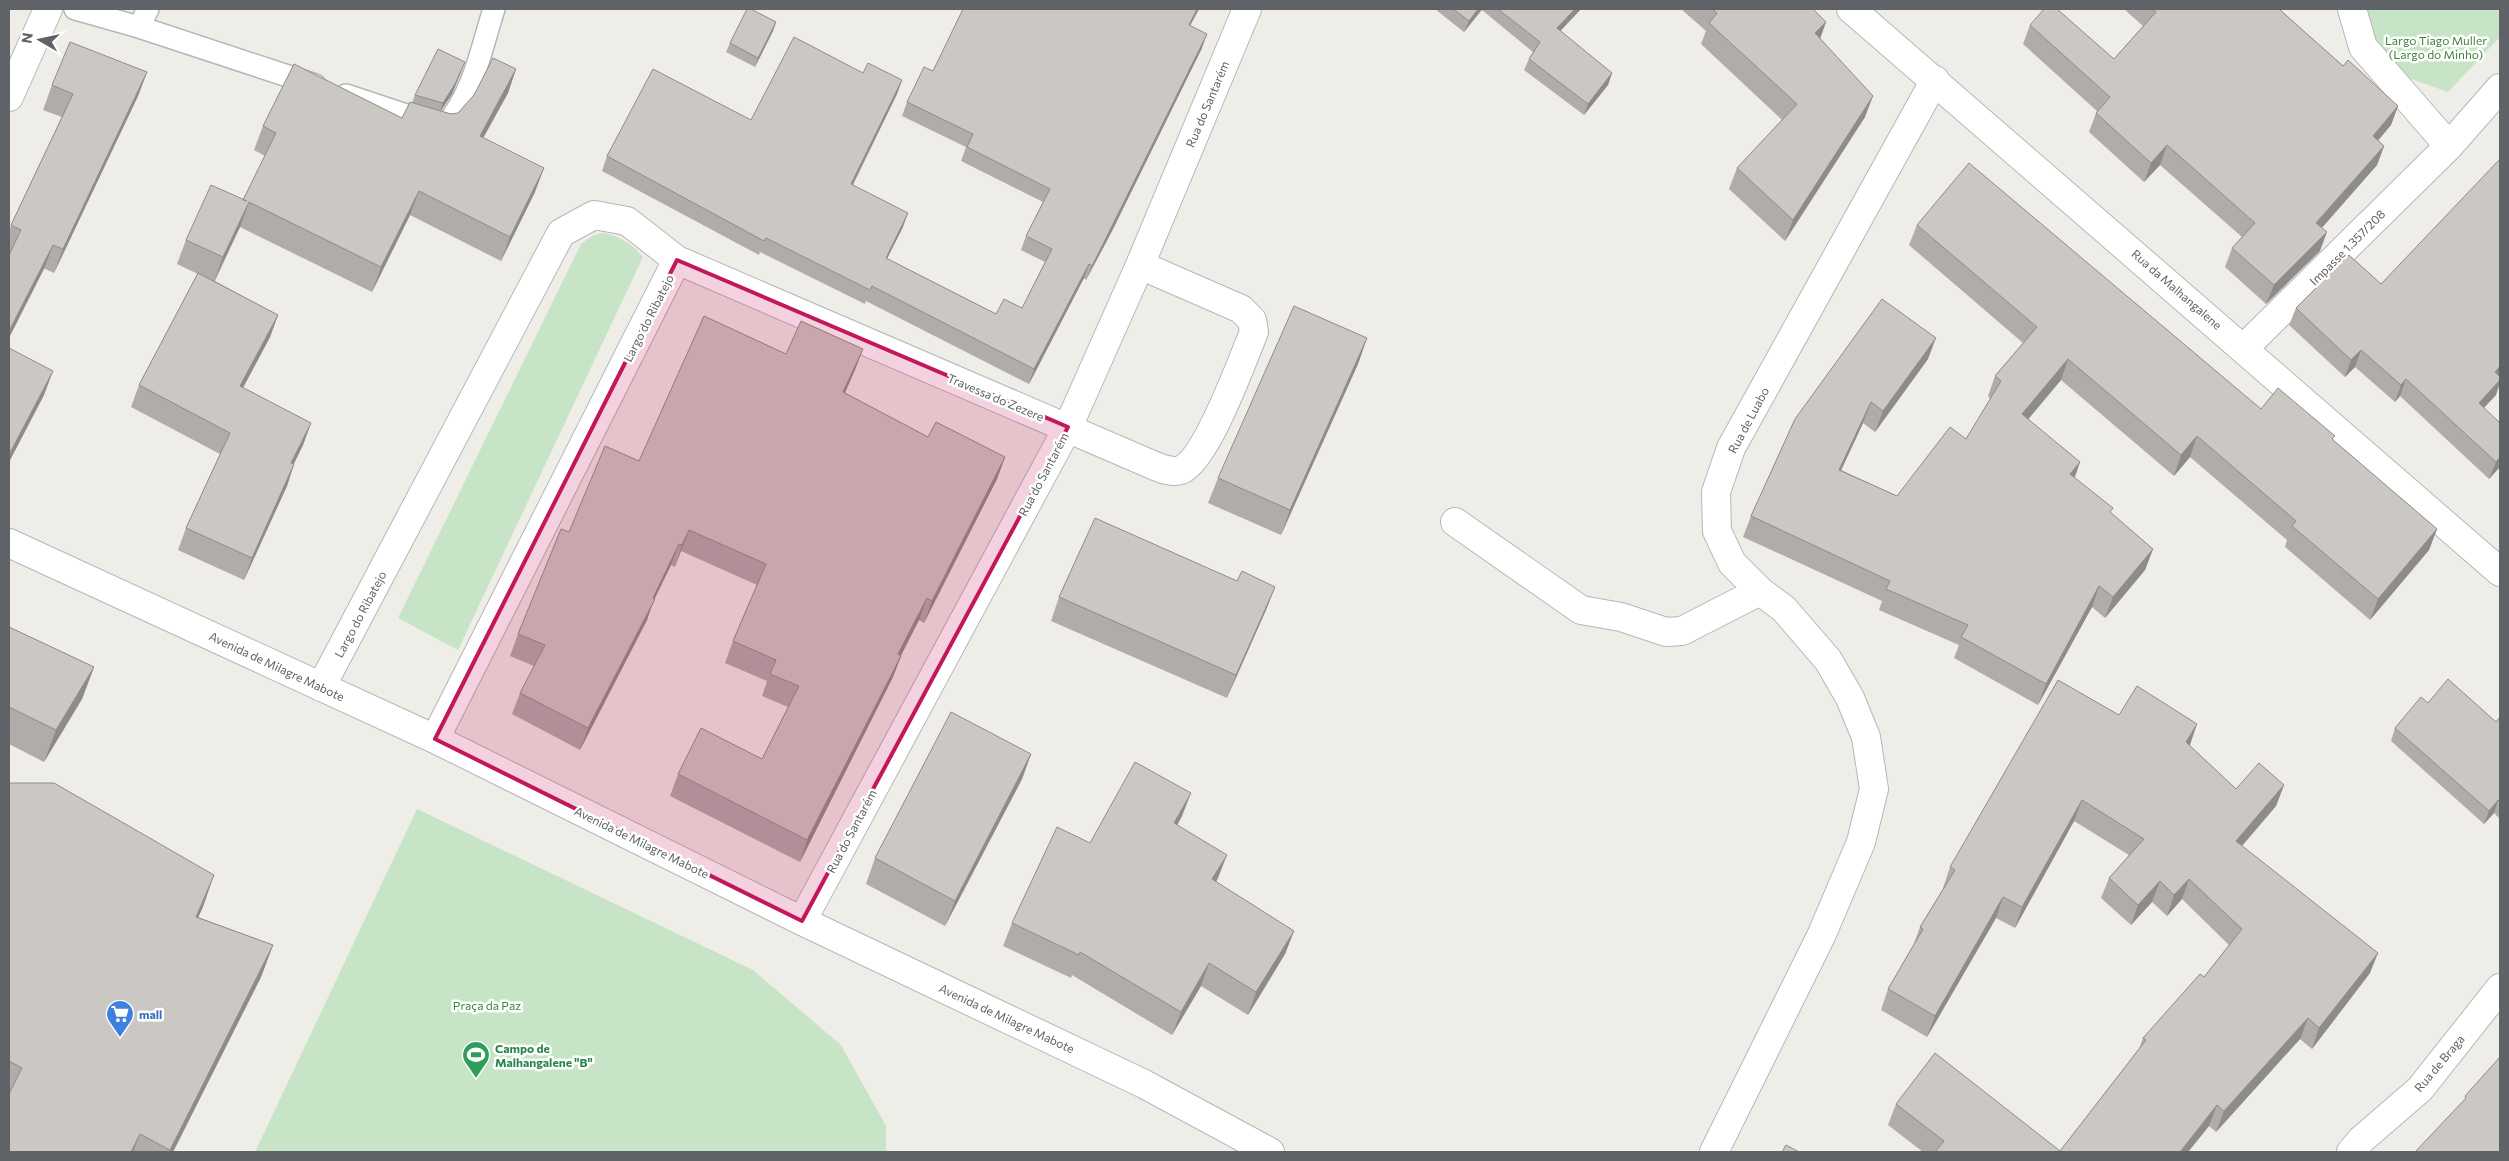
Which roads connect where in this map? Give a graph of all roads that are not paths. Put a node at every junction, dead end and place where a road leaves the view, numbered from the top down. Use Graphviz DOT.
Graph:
graph roads {
  1 [pos="48,9"];
  2 [pos="75,9"];
  3 [pos="494,9"];
  4 [pos="1247,9"];
  5 [pos="1851,9"];
  6 [pos="2352,9"];
  7 [pos="144,18"];
  8 [pos="1935,80"];
  9 [pos="2500,88"];
  10 [pos="9,97"];
  11 [pos="2449,146"];
  12 [pos="677,260"];
  13 [pos="1140,264"];
  14 [pos="2244,348"];
  15 [pos="1068,427"];
  16 [pos="1455,522"];
  17 [pos="9,543"];
  18 [pos="2500,572"];
  19 [pos="1760,592"];
  20 [pos="322,687"];
  21 [pos="435,739"];
  22 [pos="802,921"];
  23 [pos="2500,988"];
  24 [pos="1270,1152"];
  25 [pos="1714,1152"];
  26 [pos="2351,1152"];
  1 -- 10 [label="street"];
  2 -- 7 [label="lane"];
  3 -- 7 [label="lane"];
  4 -- 13 [label="street, Rua do Santarém"];
  5 -- 8 [label="street, Rua da Malhangalene"];
  6 -- 11 [label="street"];
  8 -- 14 [label="street, Rua da Malhangalene"];
  8 -- 19 [label="street, Rua de Luabo"];
  9 -- 11 [label="street, Impasse 1.357/208"];
  11 -- 14 [label="street, Impasse 1.357/208"];
  12 -- 15 [label="street, Travessa do Zezere"];
  12 -- 20 [label="street, Largo do Ribatejo"];
  12 -- 21 [label="street, Largo do Ribatejo"];
  13 -- 15 [label="street, Rua do Santarém"];
  13 -- 15 [label="street, Travessa do Zezere"];
  14 -- 18 [label="street, Rua da Malhangalene"];
  15 -- 22 [label="street, Rua do Santarém"];
  16 -- 19 [label="street"];
  17 -- 20 [label="street, Avenida de Milagre Mabote"];
  19 -- 25 [label="street, Rua de Luabo"];
  20 -- 21 [label="street, Avenida de Milagre Mabote"];
  21 -- 22 [label="street, Avenida de Milagre Mabote"];
  22 -- 24 [label="street, Avenida de Milagre Mabote"];
  23 -- 26 [label="street, Rua de Braga"];
}
